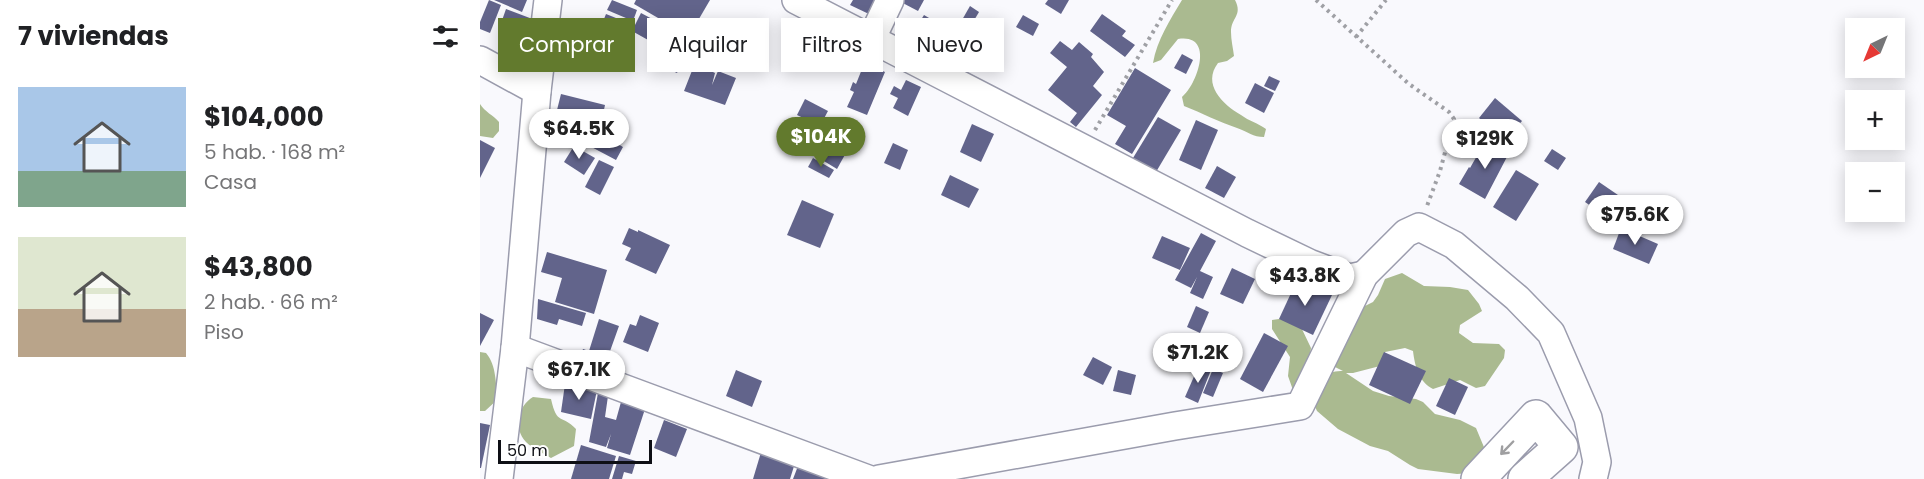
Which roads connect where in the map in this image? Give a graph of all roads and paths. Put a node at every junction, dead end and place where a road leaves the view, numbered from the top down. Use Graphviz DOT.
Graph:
graph roads {
  1 [pos="548,0"];
  2 [pos="796,0"];
  3 [pos="890,0"];
  4 [pos="1172,0"];
  5 [pos="1316,0"];
  6 [pos="1386,0"];
  7 [pos="831,18"];
  8 [pos="881,18"];
  9 [pos="1356,37"];
  10 [pos="883,45"];
  11 [pos="480,60"];
  12 [pos="537,91"];
  13 [pos="1084,149"];
  14 [pos="1419,227"];
  15 [pos="1364,274"];
  16 [pos="514,348"];
  17 [pos="499,479"];
  18 [pos="868,479"];
  19 [pos="879,479"];
  20 [pos="1478,479"];
  21 [pos="1525,479"];
  22 [pos="1593,479"];
  1 -- 12 [label="street"];
  2 -- 7 [label="street"];
  3 -- 8 [label="street"];
  4 -- 13 [label="path"];
  5 -- 9 [label="path"];
  6 -- 9 [label="path"];
  9 -- 14 [label="path"];
  10 -- 13 [label="street"];
  11 -- 12 [label="street"];
  12 -- 16 [label="street"];
  13 -- 15 [label="street"];
  14 -- 15 [label="street"];
  14 -- 22 [label="street"];
  15 -- 19 [label="street"];
  16 -- 17 [label="street"];
  16 -- 18 [label="street"];
  21 -- 20 [label="highway, one-way"];
}
